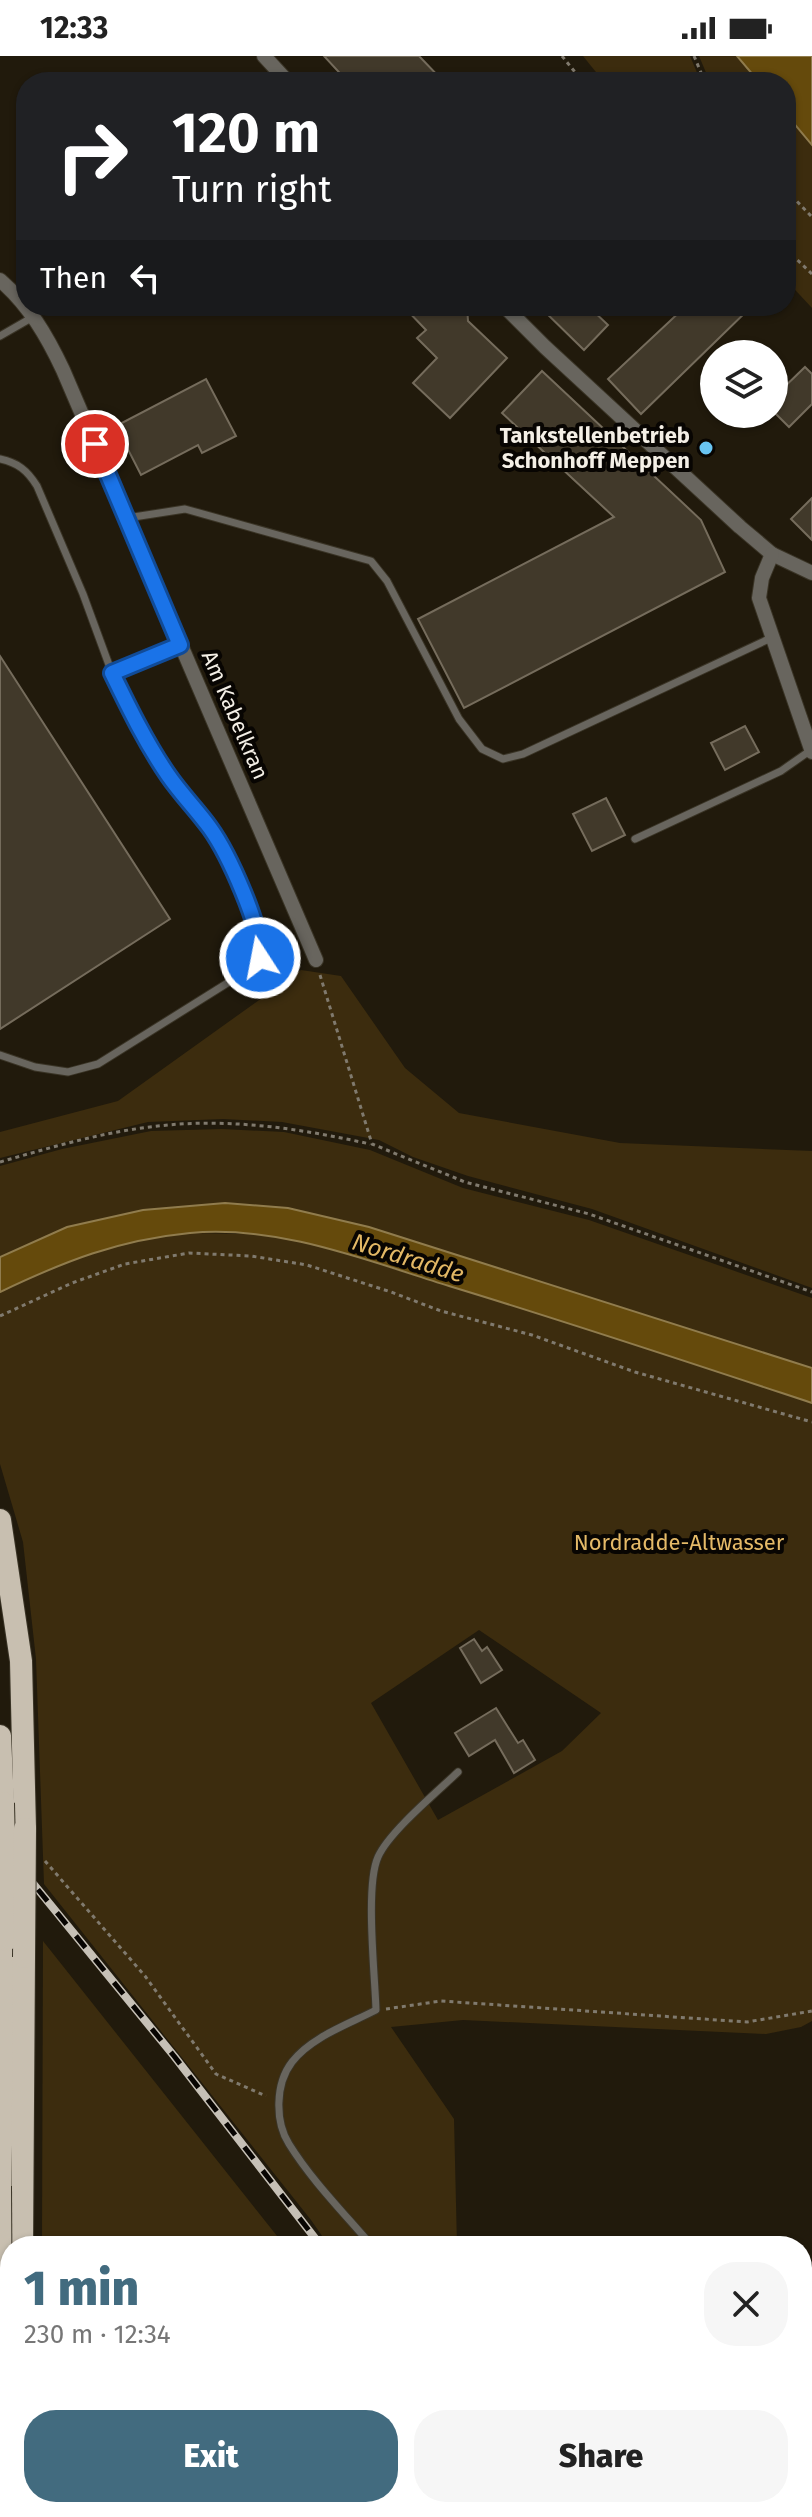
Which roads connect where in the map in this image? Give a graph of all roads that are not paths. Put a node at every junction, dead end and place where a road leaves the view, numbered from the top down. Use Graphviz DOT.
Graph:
graph roads {
  1 [pos="264,56"];
  2 [pos="279,72"];
  3 [pos="0,280"];
  4 [pos="16,295"];
  5 [pos="33,316"];
  6 [pos="514,316"];
  7 [pos="0,336"];
  8 [pos="0,459"];
  9 [pos="126,518"];
  10 [pos="772,554"];
  11 [pos="812,573"];
  12 [pos="771,638"];
  13 [pos="180,645"];
  14 [pos="112,673"];
  15 [pos="812,751"];
  16 [pos="635,839"];
  17 [pos="316,960"];
  18 [pos="0,1055"];
  19 [pos="0,1520"];
  20 [pos="0,1736"];
  21 [pos="458,1772"];
  22 [pos="11,2189"];
  23 [pos="8,2236"];
  24 [pos="20,2236"];
  25 [pos="364,2236"];
  1 -- 2 [label="street"];
  3 -- 4 [label="street, Am Kabelkran"];
  5 -- 7 [label="lane"];
  5 -- 9 [label="street, Am Kabelkran"];
  6 -- 10 [label="street"];
  8 -- 14 [label="lane"];
  9 -- 12 [label="lane"];
  9 -- 13 [label="street, Am Kabelkran"];
  10 -- 11 [label="street"];
  10 -- 12 [label="street"];
  12 -- 15 [label="street"];
  13 -- 14 [label="lane"];
  13 -- 17 [label="street, Am Kabelkran"];
  14 -- 18 [label="lane"];
  15 -- 16 [label="lane"];
  19 -- 22 [label="highway, bridge"];
  20 -- 22 [label="highway, bridge"];
  21 -- 25 [label="lane"];
  22 -- 23 [label="highway, bridge"];
  22 -- 24 [label="highway"];
}
